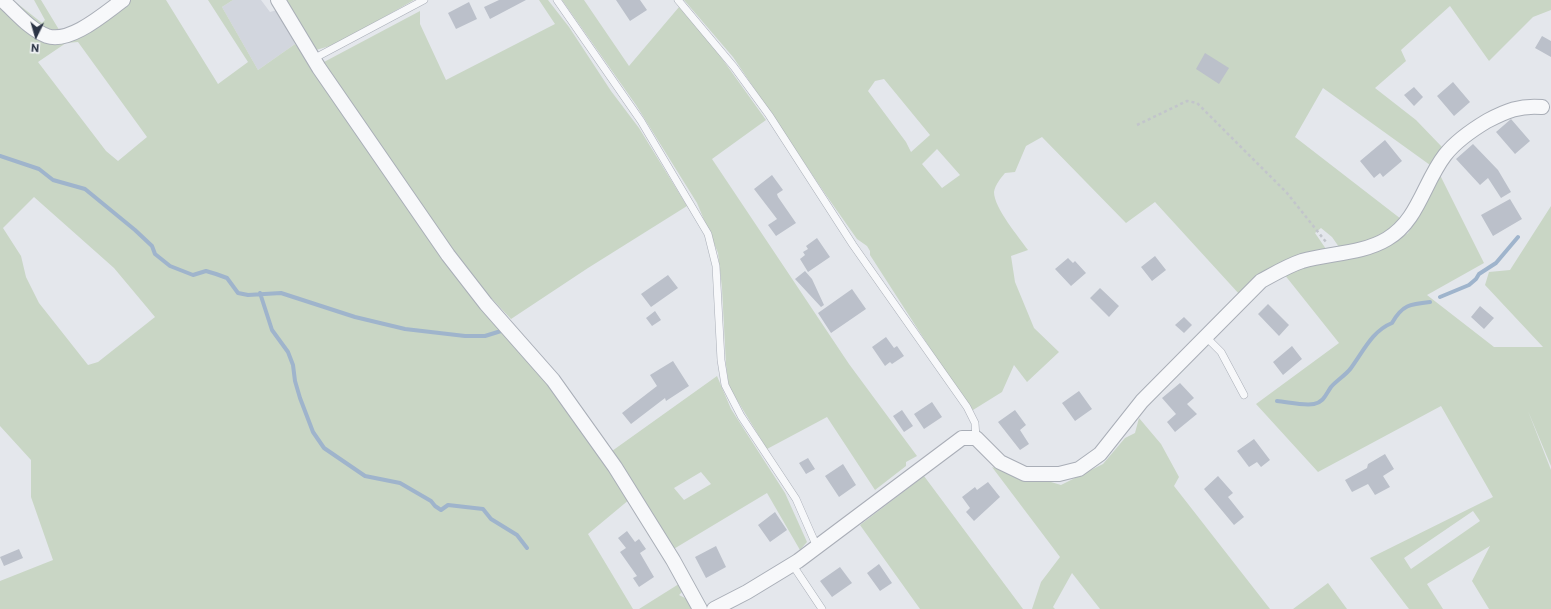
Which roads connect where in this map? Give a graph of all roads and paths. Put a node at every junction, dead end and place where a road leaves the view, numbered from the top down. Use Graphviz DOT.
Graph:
graph roads {
  1 [pos="2,0"];
  2 [pos="122,0"];
  3 [pos="278,0"];
  4 [pos="424,0"];
  5 [pos="558,0"];
  6 [pos="678,0"];
  7 [pos="314,59"];
  8 [pos="1546,108"];
  9 [pos="1137,125"];
  10 [pos="1336,254"];
  11 [pos="1206,337"];
  12 [pos="1244,396"];
  13 [pos="976,438"];
  14 [pos="817,547"];
  15 [pos="792,564"];
  16 [pos="700,609"];
  17 [pos="714,609"];
  18 [pos="822,609"];
  1 -- 2 [label="street"];
  3 -- 7 [label="street"];
  4 -- 7 [label="lane"];
  5 -- 14 [label="lane"];
  6 -- 13 [label="lane"];
  7 -- 16 [label="street"];
  8 -- 10 [label="street"];
  9 -- 10 [label="path"];
  10 -- 11 [label="street"];
  11 -- 12 [label="lane"];
  11 -- 13 [label="street"];
  13 -- 14 [label="street"];
  14 -- 15 [label="street"];
  15 -- 17 [label="street"];
  15 -- 18 [label="lane"];
}
